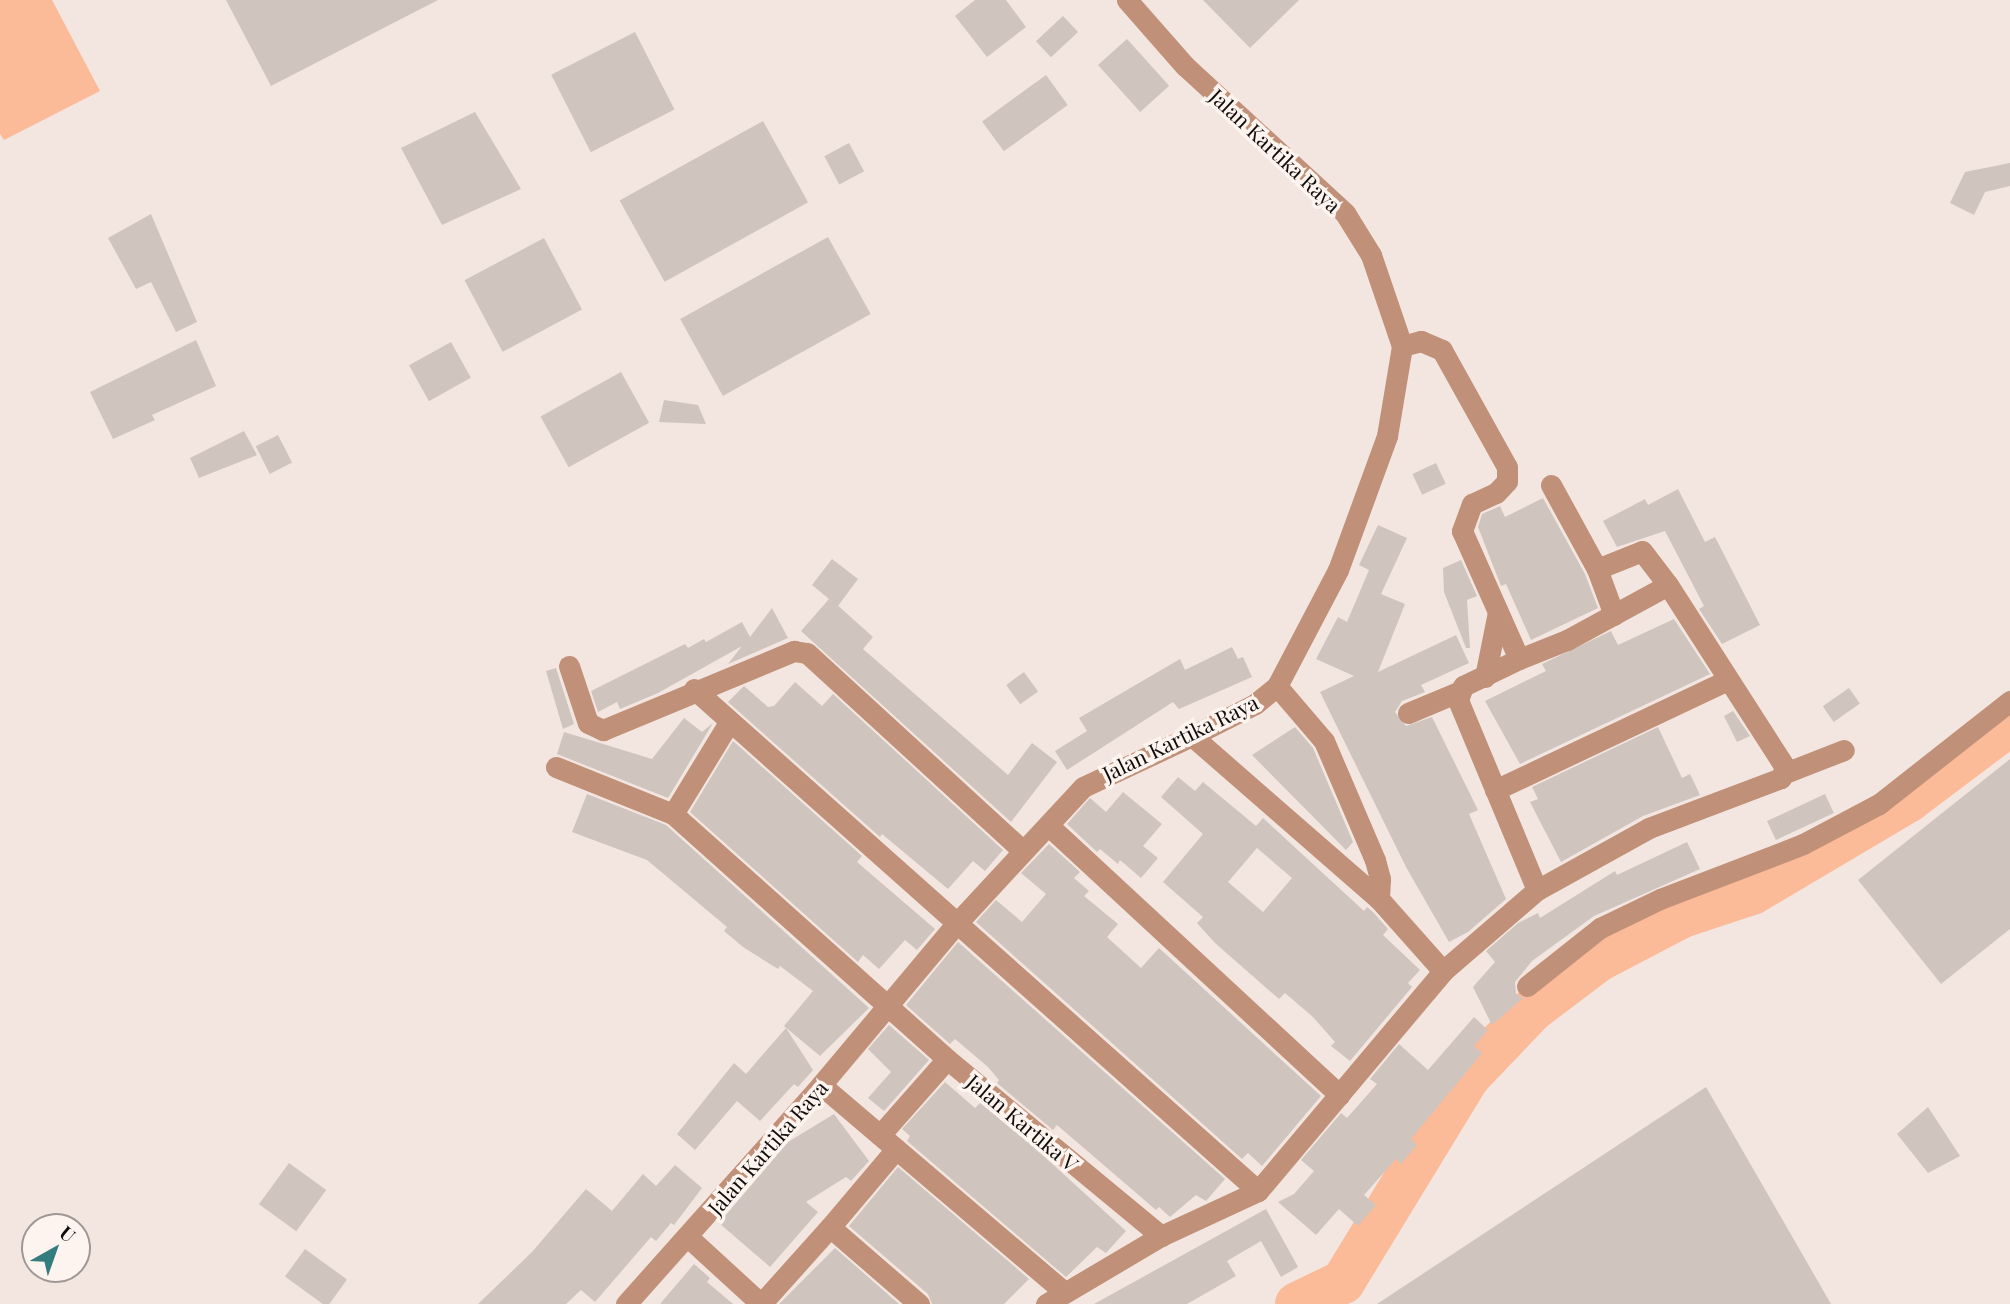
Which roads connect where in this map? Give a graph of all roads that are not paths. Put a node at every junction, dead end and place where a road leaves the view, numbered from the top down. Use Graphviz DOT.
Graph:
graph roads {
  1 [pos="1127,0"];
  2 [pos="1402,346"];
  3 [pos="1551,485"];
  4 [pos="1597,569"];
  5 [pos="1668,585"];
  6 [pos="1498,611"];
  7 [pos="1614,615"];
  8 [pos="1519,659"];
  9 [pos="569,666"];
  10 [pos="1485,677"];
  11 [pos="1726,681"];
  12 [pos="1277,686"];
  13 [pos="694,690"];
  14 [pos="1458,692"];
  15 [pos="2010,701"];
  16 [pos="1408,713"];
  17 [pos="728,724"];
  18 [pos="1192,736"];
  19 [pos="1844,750"];
  20 [pos="556,767"];
  21 [pos="1785,773"];
  22 [pos="1495,790"];
  23 [pos="673,814"];
  24 [pos="1049,826"];
  25 [pos="1022,850"];
  26 [pos="1536,890"];
  27 [pos="1379,899"];
  28 [pos="957,923"];
  29 [pos="1443,971"];
  30 [pos="1527,986"];
  31 [pos="890,1004"];
  32 [pos="947,1059"];
  33 [pos="821,1085"];
  34 [pos="1339,1095"];
  35 [pos="888,1142"];
  36 [pos="1258,1191"];
  37 [pos="830,1227"];
  38 [pos="1161,1236"];
  39 [pos="688,1237"];
  40 [pos="1064,1292"];
  41 [pos="626,1304"];
  42 [pos="761,1304"];
  43 [pos="919,1304"];
  44 [pos="1046,1304"];
  1 -- 2 [label="street, Jalan Kartika Raya"];
  2 -- 6 [label="street"];
  2 -- 12 [label="street, Jalan Kartika Raya"];
  3 -- 4 [label="street"];
  4 -- 5 [label="street"];
  4 -- 7 [label="street"];
  5 -- 7 [label="street"];
  5 -- 11 [label="street"];
  6 -- 8 [label="street"];
  6 -- 10 [label="street"];
  7 -- 8 [label="street"];
  8 -- 10 [label="street"];
  9 -- 13 [label="street"];
  10 -- 14 [label="street"];
  11 -- 21 [label="street"];
  11 -- 22 [label="street"];
  12 -- 18 [label="street, Jalan Kartika Raya"];
  12 -- 27 [label="street"];
  13 -- 17 [label="street"];
  13 -- 25 [label="street"];
  14 -- 16 [label="street"];
  14 -- 22 [label="street"];
  15 -- 30 [label="street"];
  17 -- 23 [label="street"];
  17 -- 28 [label="street"];
  18 -- 24 [label="street, Jalan Kartika Raya"];
  18 -- 27 [label="street"];
  19 -- 21 [label="street"];
  20 -- 23 [label="street, Jalan Kartika V"];
  21 -- 26 [label="street"];
  22 -- 26 [label="street"];
  23 -- 31 [label="street, Jalan Kartika V"];
  24 -- 25 [label="street, Jalan Kartika Raya"];
  24 -- 34 [label="street"];
  25 -- 28 [label="street, Jalan Kartika Raya"];
  26 -- 29 [label="street"];
  27 -- 29 [label="street"];
  28 -- 31 [label="street, Jalan Kartika Raya"];
  28 -- 36 [label="street"];
  29 -- 34 [label="street"];
  31 -- 32 [label="street, Jalan Kartika V"];
  31 -- 33 [label="street, Jalan Kartika Raya"];
  32 -- 35 [label="street"];
  32 -- 38 [label="street, Jalan Kartika V"];
  33 -- 35 [label="street"];
  33 -- 39 [label="street, Jalan Kartika Raya"];
  34 -- 36 [label="street"];
  35 -- 37 [label="street"];
  35 -- 40 [label="street"];
  36 -- 38 [label="street"];
  37 -- 42 [label="street"];
  37 -- 43 [label="street"];
  38 -- 40 [label="street"];
  39 -- 41 [label="street, Jalan Kartika Raya"];
  39 -- 42 [label="street"];
  40 -- 44 [label="street"];
}
